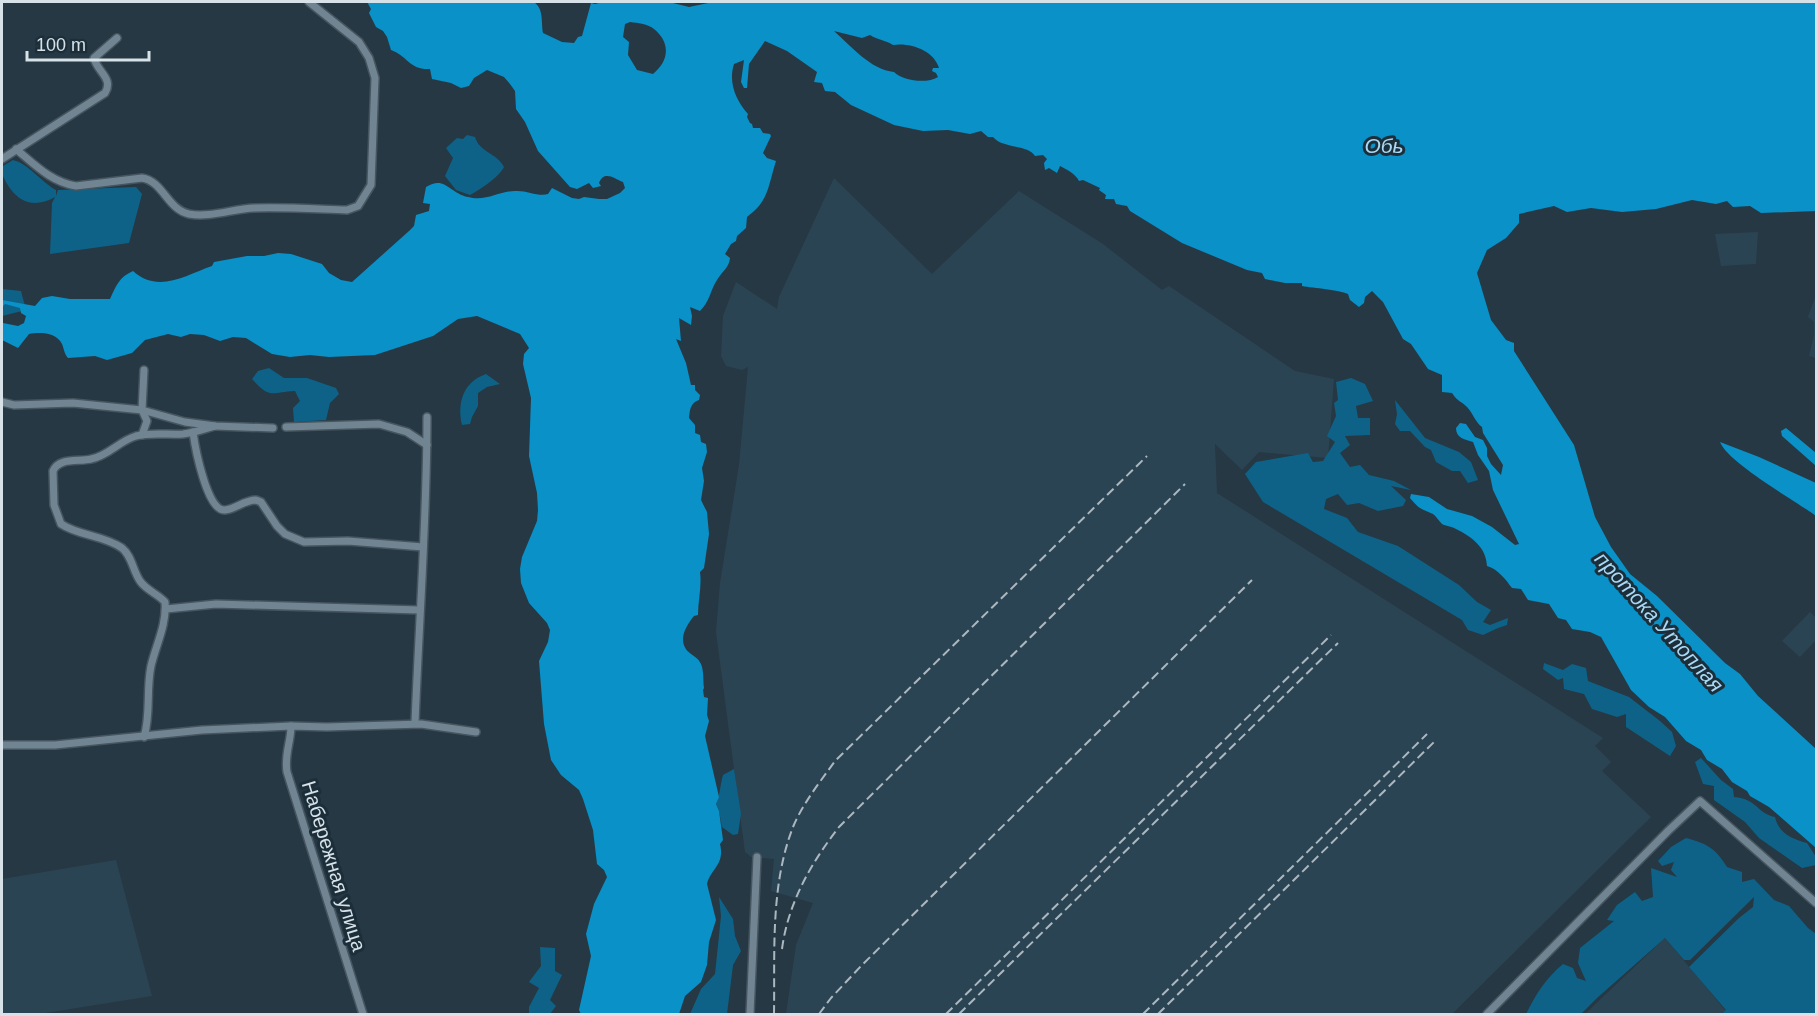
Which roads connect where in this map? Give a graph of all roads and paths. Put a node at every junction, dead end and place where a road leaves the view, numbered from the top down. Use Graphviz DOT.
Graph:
graph roads {
  1 [pos="309,2"];
  2 [pos="117,38"];
  3 [pos="16,149"];
  4 [pos="2,159"];
  5 [pos="144,370"];
  6 [pos="2,402"];
  7 [pos="141,410"];
  8 [pos="427,417"];
  9 [pos="215,426"];
  10 [pos="286,427"];
  11 [pos="273,428"];
  12 [pos="193,432"];
  13 [pos="142,435"];
  14 [pos="427,444"];
  15 [pos="423,547"];
  16 [pos="166,609"];
  17 [pos="419,610"];
  18 [pos="415,723"];
  19 [pos="291,726"];
  20 [pos="476,732"];
  21 [pos="144,737"];
  22 [pos="2,745"];
  23 [pos="757,857"];
  24 [pos="1816,903"];
  25 [pos="363,1014"];
  26 [pos="750,1014"];
  27 [pos="1487,1014"];
  1 -- 3 [label="street"];
  2 -- 3 [label="street"];
  3 -- 4 [label="street"];
  5 -- 7 [label="street"];
  6 -- 7 [label="street"];
  7 -- 9 [label="street"];
  7 -- 13 [label="street"];
  8 -- 14 [label="street"];
  9 -- 11 [label="street"];
  9 -- 12 [label="street"];
  10 -- 14 [label="street"];
  12 -- 13 [label="street"];
  12 -- 15 [label="street"];
  13 -- 16 [label="street"];
  14 -- 15 [label="street"];
  15 -- 17 [label="street"];
  16 -- 17 [label="street"];
  16 -- 21 [label="street"];
  17 -- 18 [label="street"];
  18 -- 19 [label="street"];
  18 -- 20 [label="street"];
  19 -- 21 [label="street"];
  19 -- 25 [label="street, Набережная улица"];
  21 -- 22 [label="street"];
  23 -- 26 [label="street"];
  24 -- 27 [label="street"];
}
